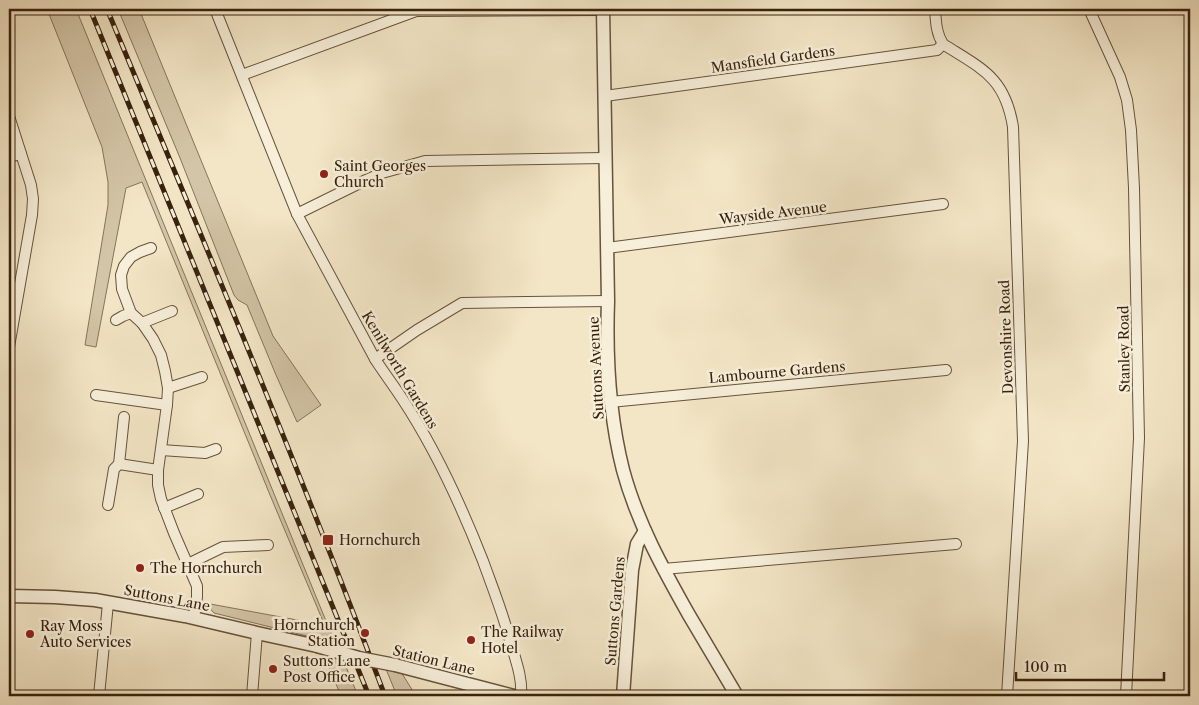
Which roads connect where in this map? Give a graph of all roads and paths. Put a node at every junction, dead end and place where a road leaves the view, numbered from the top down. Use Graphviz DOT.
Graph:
graph roads {
  1 [pos="215,9"];
  2 [pos="522,9"];
  3 [pos="603,9"];
  4 [pos="935,9"];
  5 [pos="1089,9"];
  6 [pos="943,44"];
  7 [pos="242,75"];
  8 [pos="605,96"];
  9 [pos="9,116"];
  10 [pos="21,154"];
  11 [pos="9,157"];
  12 [pos="605,158"];
  13 [pos="942,204"];
  14 [pos="297,214"];
  15 [pos="151,248"];
  16 [pos="607,248"];
  17 [pos="608,301"];
  18 [pos="172,311"];
  19 [pos="132,313"];
  20 [pos="116,320"];
  21 [pos="142,323"];
  22 [pos="9,347"];
  23 [pos="375,359"];
  24 [pos="946,370"];
  25 [pos="202,377"];
  26 [pos="168,388"];
  27 [pos="96,395"];
  28 [pos="610,402"];
  29 [pos="167,405"];
  30 [pos="124,416"];
  31 [pos="216,449"];
  32 [pos="161,450"];
  33 [pos="119,464"];
  34 [pos="158,470"];
  35 [pos="198,494"];
  36 [pos="108,505"];
  37 [pos="164,508"];
  38 [pos="645,531"];
  39 [pos="956,544"];
  40 [pos="268,545"];
  41 [pos="188,564"];
  42 [pos="663,569"];
  43 [pos="9,596"];
  44 [pos="108,603"];
  45 [pos="194,618"];
  46 [pos="257,633"];
  47 [pos="317,646"];
  48 [pos="99,696"];
  49 [pos="252,696"];
  50 [pos="514,696"];
  51 [pos="522,696"];
  52 [pos="623,696"];
  53 [pos="737,696"];
  54 [pos="1007,696"];
  55 [pos="1126,696"];
  1 -- 7 [label="street, Kenilworth Gardens"];
  2 -- 3 [label="street"];
  2 -- 7 [label="street"];
  3 -- 8 [label="street, Suttons Avenue"];
  4 -- 6 [label="street"];
  5 -- 55 [label="street, Stanley Road"];
  6 -- 8 [label="street, Mansfield Gardens"];
  6 -- 54 [label="street, Devonshire Road"];
  7 -- 14 [label="street, Kenilworth Gardens"];
  8 -- 12 [label="street, Suttons Avenue"];
  9 -- 10 [label="street"];
  10 -- 11 [label="street"];
  10 -- 22 [label="street"];
  12 -- 14 [label="street"];
  12 -- 16 [label="street, Suttons Avenue"];
  13 -- 16 [label="street, Wayside Avenue"];
  14 -- 23 [label="street, Kenilworth Gardens"];
  15 -- 19 [label="street"];
  16 -- 17 [label="street, Suttons Avenue"];
  17 -- 23 [label="street"];
  17 -- 28 [label="street, Suttons Avenue"];
  18 -- 21 [label="street"];
  19 -- 20 [label="street"];
  19 -- 21 [label="street"];
  21 -- 26 [label="street"];
  23 -- 51 [label="street, Kenilworth Gardens"];
  24 -- 28 [label="street, Lambourne Gardens"];
  25 -- 26 [label="street"];
  26 -- 29 [label="street"];
  27 -- 29 [label="street"];
  28 -- 38 [label="street, Suttons Avenue"];
  29 -- 32 [label="street"];
  30 -- 33 [label="street"];
  31 -- 32 [label="street"];
  32 -- 34 [label="street"];
  33 -- 34 [label="street"];
  33 -- 36 [label="street"];
  34 -- 37 [label="street"];
  35 -- 37 [label="street"];
  37 -- 41 [label="street"];
  38 -- 42 [label="street, Suttons Avenue"];
  38 -- 52 [label="street, Suttons Gardens"];
  39 -- 42 [label="street"];
  40 -- 41 [label="street"];
  41 -- 45 [label="street"];
  42 -- 53 [label="street, Suttons Avenue"];
  43 -- 44 [label="street, Suttons Lane"];
  44 -- 45 [label="street, Suttons Lane"];
  44 -- 48 [label="street"];
  45 -- 46 [label="street, Suttons Lane"];
  46 -- 47 [label="street, Suttons Lane"];
  46 -- 49 [label="street"];
  47 -- 50 [label="street, Station Lane, bridge"];
}
